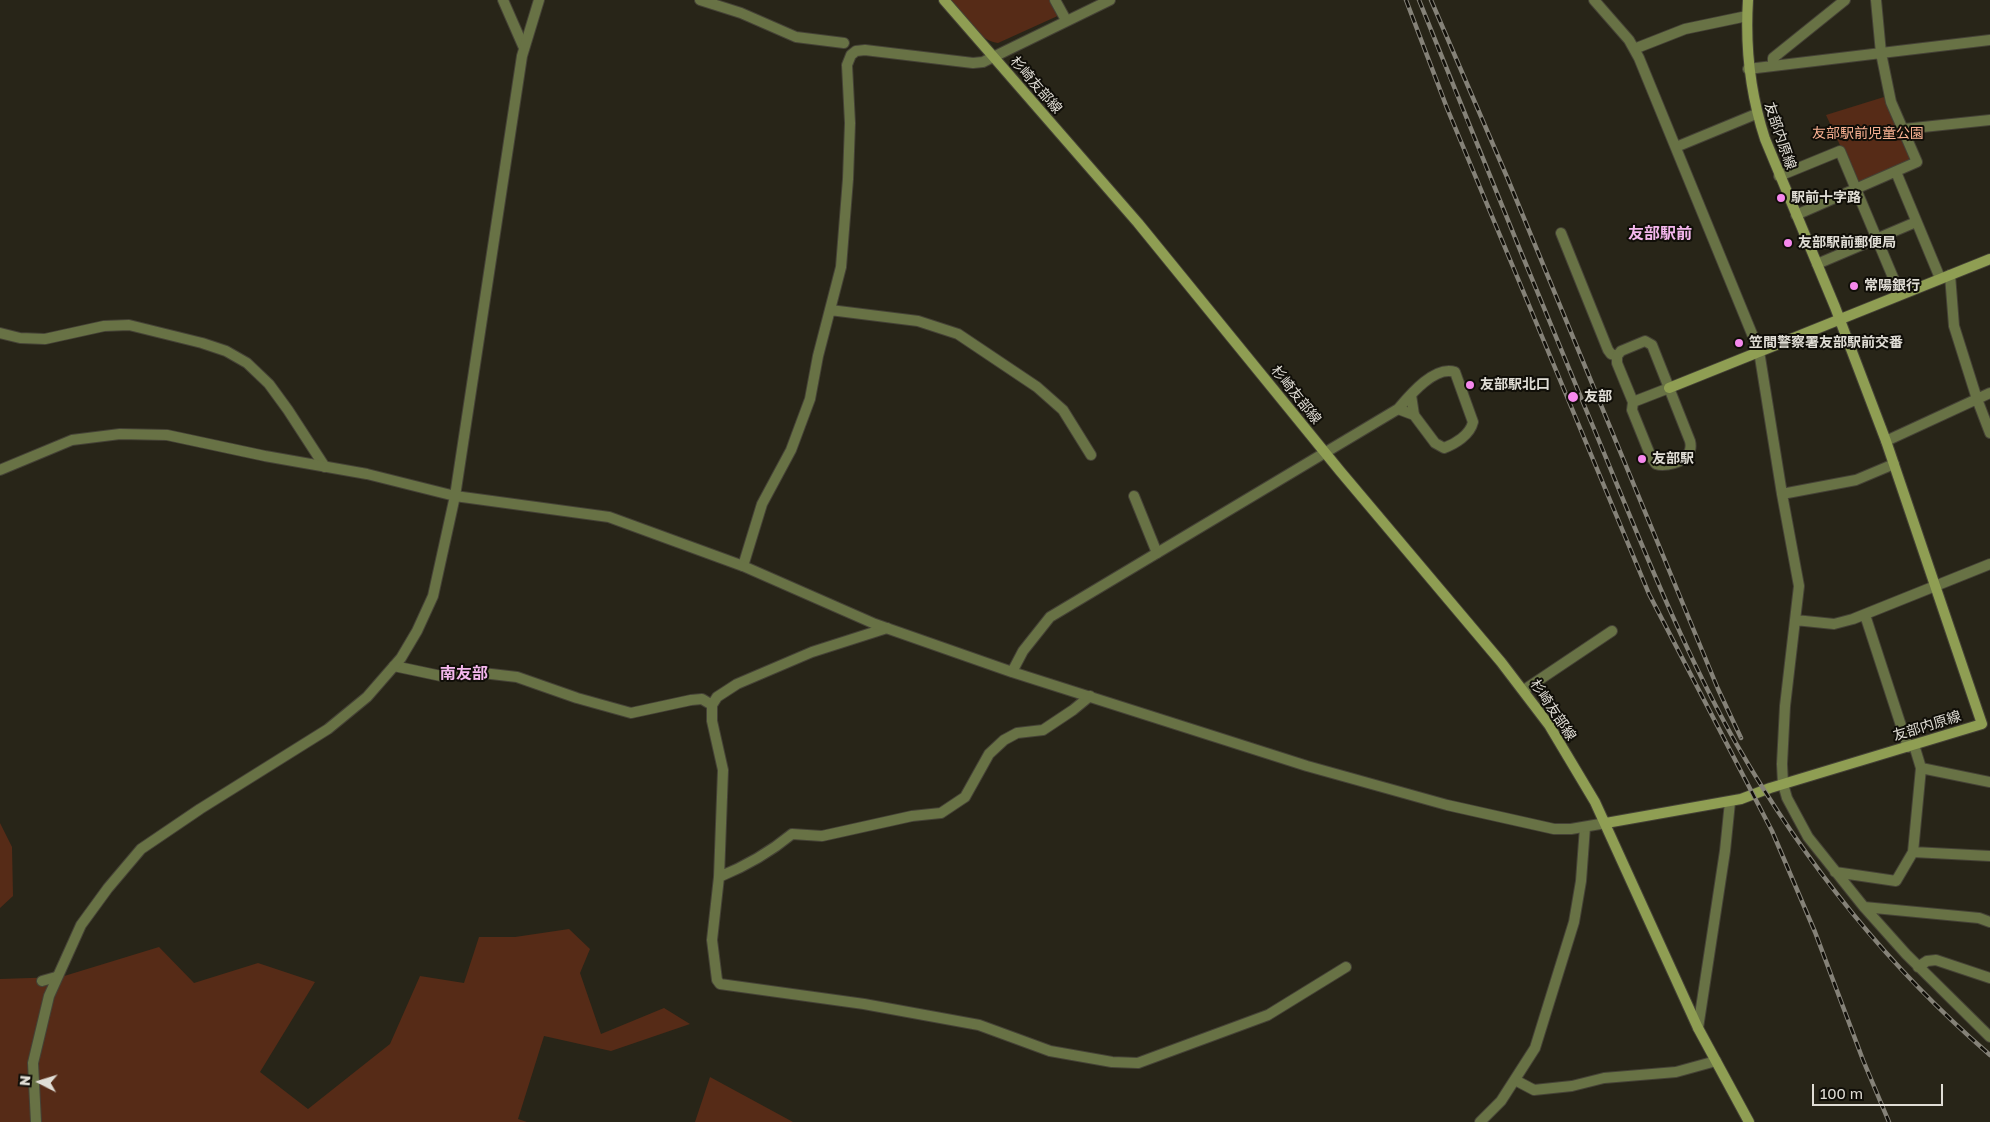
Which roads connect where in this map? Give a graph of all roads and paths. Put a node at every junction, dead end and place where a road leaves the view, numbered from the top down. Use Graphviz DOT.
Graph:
graph roads {
  1 [pos="503,0"];
  2 [pos="539,0"];
  3 [pos="700,0"];
  4 [pos="944,0"];
  5 [pos="1055,0"];
  6 [pos="1110,0"];
  7 [pos="1594,0"];
  8 [pos="1748,0"];
  9 [pos="1845,0"];
  10 [pos="1876,0"];
  11 [pos="1747,16"];
  12 [pos="1066,20"];
  13 [pos="1990,40"];
  14 [pos="844,43"];
  15 [pos="524,48"];
  16 [pos="1634,49"];
  17 [pos="1881,53"];
  18 [pos="993,57"];
  19 [pos="1772,66"];
  20 [pos="1748,69"];
  21 [pos="1756,114"];
  22 [pos="1990,120"];
  23 [pos="1904,129"];
  24 [pos="1676,146"];
  25 [pos="1896,172"];
  26 [pos="1779,176"];
  27 [pos="1856,190"];
  28 [pos="1796,215"];
  29 [pos="1916,222"];
  30 [pos="1561,233"];
  31 [pos="1875,238"];
  32 [pos="1990,259"];
  33 [pos="1817,264"];
  34 [pos="1945,276"];
  35 [pos="1900,294"];
  36 [pos="830,310"];
  37 [pos="1839,319"];
  38 [pos="0,333"];
  39 [pos="1758,351"];
  40 [pos="1617,356"];
  41 [pos="1669,388"];
  42 [pos="1990,393"];
  43 [pos="1410,395"];
  44 [pos="1977,399"];
  45 [pos="1633,402"];
  46 [pos="1398,409"];
  47 [pos="1414,415"];
  48 [pos="1990,433"];
  49 [pos="1886,441"];
  50 [pos="1326,452"];
  51 [pos="1091,455"];
  52 [pos="1894,464"];
  53 [pos="325,467"];
  54 [pos="0,470"];
  55 [pos="1782,494"];
  56 [pos="455,496"];
  57 [pos="1134,496"];
  58 [pos="1157,552"];
  59 [pos="1990,564"];
  60 [pos="743,566"];
  61 [pos="1936,586"];
  62 [pos="1865,615"];
  63 [pos="1795,620"];
  64 [pos="887,628"];
  65 [pos="1612,631"];
  66 [pos="394,666"];
  67 [pos="1012,672"];
  68 [pos="1524,690"];
  69 [pos="1090,696"];
  70 [pos="712,706"];
  71 [pos="1986,723"];
  72 [pos="1911,746"];
  73 [pos="1922,768"];
  74 [pos="1990,782"];
  75 [pos="1783,784"];
  76 [pos="1730,802"];
  77 [pos="1606,824"];
  78 [pos="1585,827"];
  79 [pos="1913,852"];
  80 [pos="1990,856"];
  81 [pos="1835,872"];
  82 [pos="719,877"];
  83 [pos="1864,907"];
  84 [pos="1990,922"];
  85 [pos="1346,967"];
  86 [pos="1918,967"];
  87 [pos="56,977"];
  88 [pos="1990,978"];
  89 [pos="42,981"];
  90 [pos="1698,1028"];
  91 [pos="1990,1038"];
  92 [pos="1716,1061"];
  93 [pos="1515,1080"];
  94 [pos="36,1122"];
  95 [pos="1480,1122"];
  96 [pos="1749,1122"];
  1 -- 15 [label="street"];
  2 -- 15 [label="street"];
  3 -- 14 [label="street"];
  4 -- 18 [label="main road, 杉崎友部線"];
  5 -- 12 [label="street"];
  6 -- 12 [label="street"];
  7 -- 16 [label="street"];
  8 -- 11 [label="main road, 友部内原線"];
  9 -- 19 [label="street"];
  10 -- 17 [label="street"];
  11 -- 16 [label="street"];
  11 -- 20 [label="main road, 友部内原線"];
  12 -- 18 [label="street"];
  13 -- 17 [label="street"];
  15 -- 56 [label="street"];
  16 -- 24 [label="street"];
  17 -- 19 [label="street"];
  17 -- 23 [label="street"];
  18 -- 36 [label="street"];
  18 -- 50 [label="main road, 杉崎友部線"];
  19 -- 20 [label="street"];
  20 -- 21 [label="main road, 友部内原線"];
  21 -- 24 [label="street"];
  21 -- 26 [label="main road, 友部内原線"];
  22 -- 23 [label="street"];
  23 -- 25 [label="street"];
  24 -- 39 [label="street"];
  25 -- 27 [label="street"];
  25 -- 29 [label="street"];
  26 -- 27 [label="street"];
  26 -- 28 [label="main road, 友部内原線"];
  27 -- 28 [label="street"];
  27 -- 31 [label="street"];
  28 -- 33 [label="main road, 友部内原線"];
  29 -- 31 [label="street"];
  29 -- 34 [label="street"];
  30 -- 40 [label="street"];
  31 -- 33 [label="street"];
  31 -- 35 [label="street"];
  32 -- 34 [label="main road"];
  33 -- 37 [label="main road, 友部内原線"];
  34 -- 35 [label="main road"];
  34 -- 44 [label="street"];
  35 -- 37 [label="main road"];
  36 -- 51 [label="street"];
  36 -- 60 [label="street"];
  37 -- 39 [label="main road"];
  37 -- 49 [label="main road, 友部内原線"];
  38 -- 53 [label="street"];
  39 -- 41 [label="main road"];
  39 -- 55 [label="street"];
  40 -- 41 [label="street"];
  40 -- 45 [label="street"];
  41 -- 45 [label="street"];
  41 -- 45 [label="street"];
  42 -- 44 [label="street"];
  43 -- 46 [label="street"];
  43 -- 47 [label="street"];
  43 -- 47 [label="street"];
  44 -- 48 [label="street"];
  44 -- 49 [label="street"];
  46 -- 47 [label="street"];
  46 -- 50 [label="street"];
  49 -- 52 [label="main road, 友部内原線"];
  50 -- 58 [label="street"];
  50 -- 68 [label="main road, 杉崎友部線"];
  52 -- 55 [label="street"];
  52 -- 61 [label="main road, 友部内原線"];
  53 -- 54 [label="street"];
  53 -- 56 [label="street"];
  55 -- 63 [label="street"];
  56 -- 60 [label="street"];
  56 -- 66 [label="street"];
  57 -- 58 [label="street"];
  58 -- 67 [label="street"];
  59 -- 61 [label="street"];
  60 -- 64 [label="street"];
  61 -- 62 [label="street"];
  61 -- 71 [label="main road, 友部内原線"];
  62 -- 63 [label="street"];
  62 -- 72 [label="street"];
  63 -- 75 [label="street"];
  64 -- 67 [label="street"];
  64 -- 70 [label="street"];
  65 -- 68 [label="street"];
  66 -- 70 [label="street"];
  66 -- 87 [label="street"];
  67 -- 69 [label="street"];
  68 -- 77 [label="main road, 杉崎友部線"];
  69 -- 78 [label="street"];
  69 -- 82 [label="street"];
  70 -- 82 [label="street"];
  71 -- 72 [label="main road, 友部内原線"];
  72 -- 73 [label="street"];
  72 -- 75 [label="main road, 友部内原線"];
  73 -- 74 [label="street"];
  73 -- 79 [label="street"];
  75 -- 76 [label="main road, 友部内原線"];
  75 -- 81 [label="street"];
  76 -- 77 [label="main road, 友部内原線"];
  76 -- 90 [label="street"];
  77 -- 78 [label="street"];
  77 -- 90 [label="main road"];
  78 -- 93 [label="street"];
  79 -- 80 [label="street"];
  79 -- 81 [label="street"];
  81 -- 83 [label="street"];
  82 -- 85 [label="street"];
  83 -- 84 [label="street"];
  83 -- 86 [label="street"];
  86 -- 88 [label="street"];
  86 -- 91 [label="street"];
  87 -- 89 [label="street"];
  87 -- 94 [label="street"];
  90 -- 92 [label="main road"];
  92 -- 93 [label="street"];
  92 -- 96 [label="main road"];
  93 -- 95 [label="street"];
}
